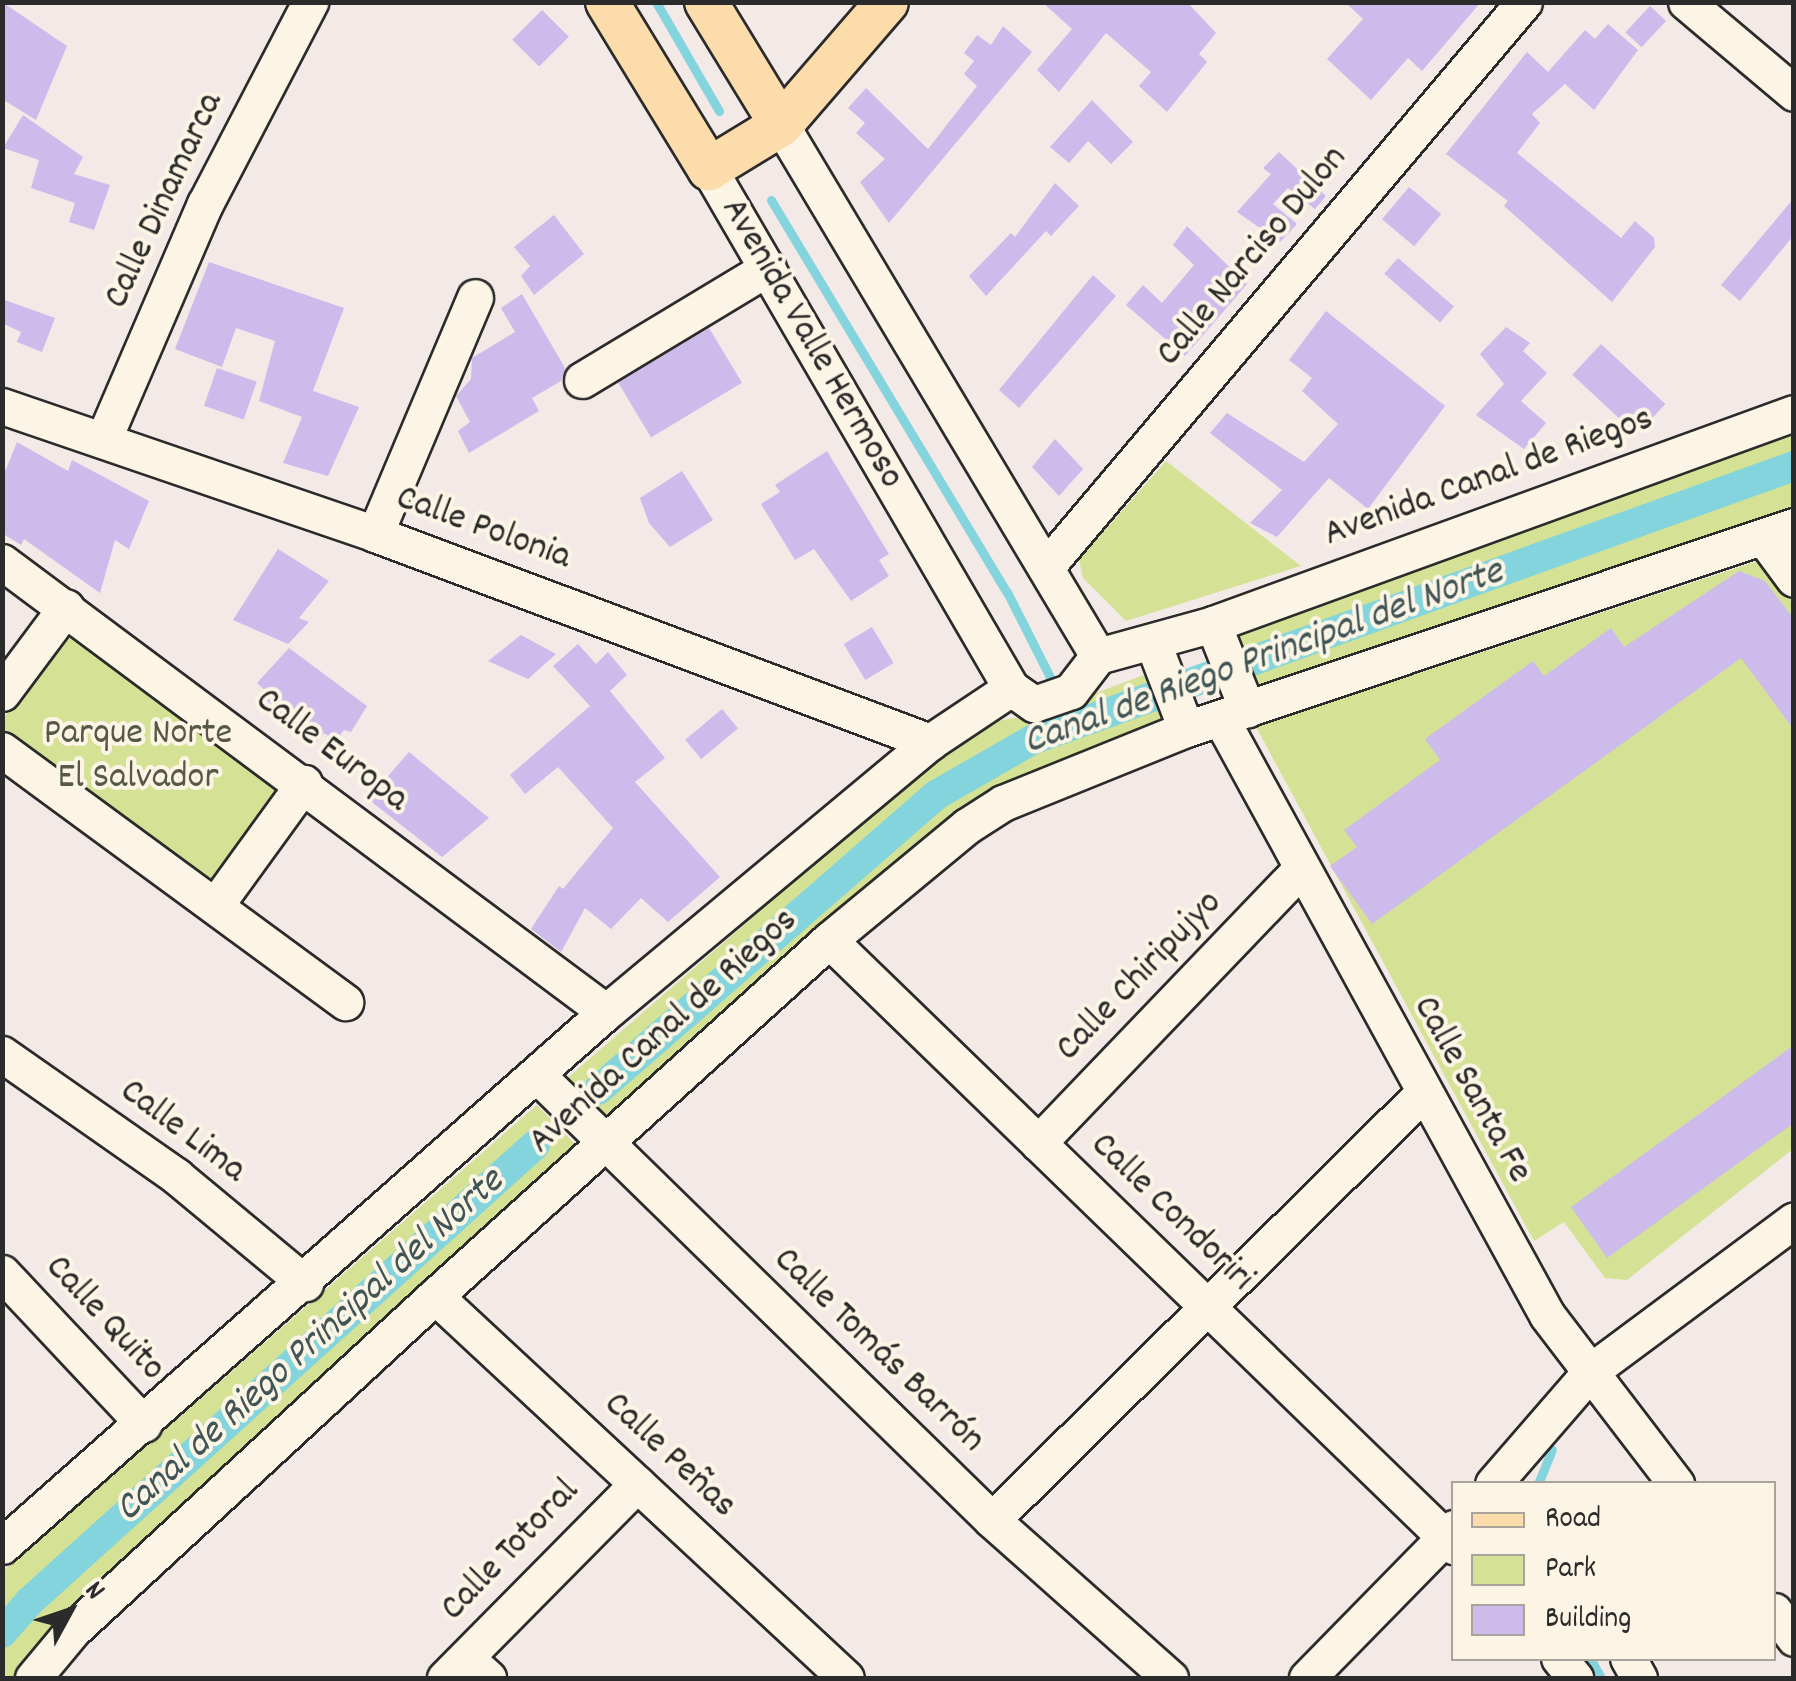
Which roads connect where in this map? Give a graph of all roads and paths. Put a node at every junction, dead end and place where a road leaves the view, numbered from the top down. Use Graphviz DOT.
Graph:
graph roads {
  1 [pos="607,2"];
  2 [pos="706,2"];
  3 [pos="888,2"];
  4 [pos="1524,2"];
  5 [pos="1686,2"];
  6 [pos="297,8"];
  7 [pos="1794,93"];
  8 [pos="781,125"];
  9 [pos="709,169"];
  10 [pos="768,268"];
  11 [pos="475,297"];
  12 [pos="582,380"];
  13 [pos="2,406"];
  14 [pos="1794,412"];
  15 [pos="104,438"];
  16 [pos="1780,533"];
  17 [pos="375,534"];
  18 [pos="2,562"];
  19 [pos="1046,567"];
  20 [pos="1794,579"];
  21 [pos="66,607"];
  22 [pos="1153,643"];
  23 [pos="1098,656"];
  24 [pos="1228,678"];
  25 [pos="1011,688"];
  26 [pos="2,693"];
  27 [pos="1176,703"];
  28 [pos="930,742"];
  29 [pos="2,750"];
  30 [pos="304,783"];
  31 [pos="1302,868"];
  32 [pos="215,906"];
  33 [pos="829,940"];
  34 [pos="346,1002"];
  35 [pos="606,1012"];
  36 [pos="2,1054"];
  37 [pos="537,1075"];
  38 [pos="1424,1092"];
  39 [pos="1038,1143"];
  40 [pos="603,1144"];
  41 [pos="1794,1220"];
  42 [pos="2,1273"];
  43 [pos="305,1284"];
  44 [pos="435,1296"];
  45 [pos="1207,1307"];
  46 [pos="1591,1371"];
  47 [pos="144,1424"];
  48 [pos="1496,1481"];
  49 [pos="1674,1481"];
  50 [pos="637,1484"];
  51 [pos="992,1520"];
  52 [pos="1451,1537"];
  53 [pos="2,1546"];
  54 [pos="1776,1614"];
  55 [pos="1794,1638"];
  56 [pos="466,1672"];
  57 [pos="41,1675"];
  58 [pos="846,1678"];
  59 [pos="1170,1678"];
  60 [pos="1306,1678"];
  1 -- 9 [label="main road, Avenida Valle Hermoso"];
  2 -- 8 [label="main road"];
  3 -- 8 [label="main road"];
  4 -- 19 [label="street, Calle Narciso Dulon"];
  5 -- 7 [label="street"];
  6 -- 15 [label="street, Calle Dinamarca"];
  8 -- 9 [label="main road"];
  8 -- 19 [label="street"];
  9 -- 10 [label="street, Avenida Valle Hermoso"];
  10 -- 12 [label="street"];
  10 -- 25 [label="street, Avenida Valle Hermoso"];
  11 -- 17 [label="street"];
  13 -- 15 [label="street, Calle Polonia"];
  14 -- 24 [label="street, Avenida Canal de Riegos"];
  15 -- 17 [label="street, Calle Polonia"];
  16 -- 20 [label="street"];
  16 -- 24 [label="street, Avenida Canal de Riegos"];
  17 -- 28 [label="street, Calle Polonia"];
  18 -- 21 [label="street, Calle Europa"];
  19 -- 23 [label="street"];
  21 -- 26 [label="street"];
  21 -- 30 [label="street, Calle Europa"];
  22 -- 23 [label="street, Avenida Canal de Riegos"];
  22 -- 24 [label="street, Avenida Canal de Riegos"];
  22 -- 27 [label="street"];
  23 -- 25 [label="street"];
  24 -- 27 [label="street, Avenida Canal de Riegos"];
  24 -- 31 [label="street, Calle Santa Fe"];
  25 -- 28 [label="street, Avenida Canal de Riegos"];
  27 -- 33 [label="street, Avenida Canal de Riegos"];
  28 -- 35 [label="street, Avenida Canal de Riegos"];
  29 -- 32 [label="street"];
  30 -- 32 [label="street"];
  30 -- 35 [label="street, Calle Europa"];
  31 -- 38 [label="street, Calle Santa Fe"];
  31 -- 39 [label="street, Calle Chiripujyo"];
  32 -- 34 [label="street"];
  33 -- 39 [label="street, Calle Condoriri"];
  33 -- 40 [label="street, Avenida Canal de Riegos"];
  35 -- 37 [label="street, Avenida Canal de Riegos"];
  36 -- 43 [label="street, Calle Lima"];
  37 -- 40 [label="street, Calle Tomás Barrón"];
  37 -- 43 [label="street, Avenida Canal de Riegos"];
  38 -- 45 [label="street"];
  38 -- 46 [label="street, Calle Santa Fe"];
  39 -- 45 [label="street, Calle Condoriri"];
  40 -- 44 [label="street, Avenida Canal de Riegos"];
  40 -- 51 [label="street, Calle Tomás Barrón"];
  41 -- 46 [label="street"];
  42 -- 47 [label="street, Calle Quito"];
  43 -- 47 [label="street, Avenida Canal de Riegos"];
  44 -- 50 [label="street, Calle Peñas"];
  44 -- 57 [label="street, Avenida Canal de Riegos"];
  45 -- 51 [label="street"];
  45 -- 52 [label="street, Calle Condoriri"];
  46 -- 48 [label="street"];
  46 -- 49 [label="street, Calle Santa Fe"];
  47 -- 53 [label="street, Avenida Canal de Riegos"];
  50 -- 56 [label="street, Calle Totoral"];
  50 -- 58 [label="street, Calle Peñas"];
  51 -- 59 [label="street, Calle Tomás Barrón"];
  52 -- 60 [label="street"];
  54 -- 55 [label="street"];
}
